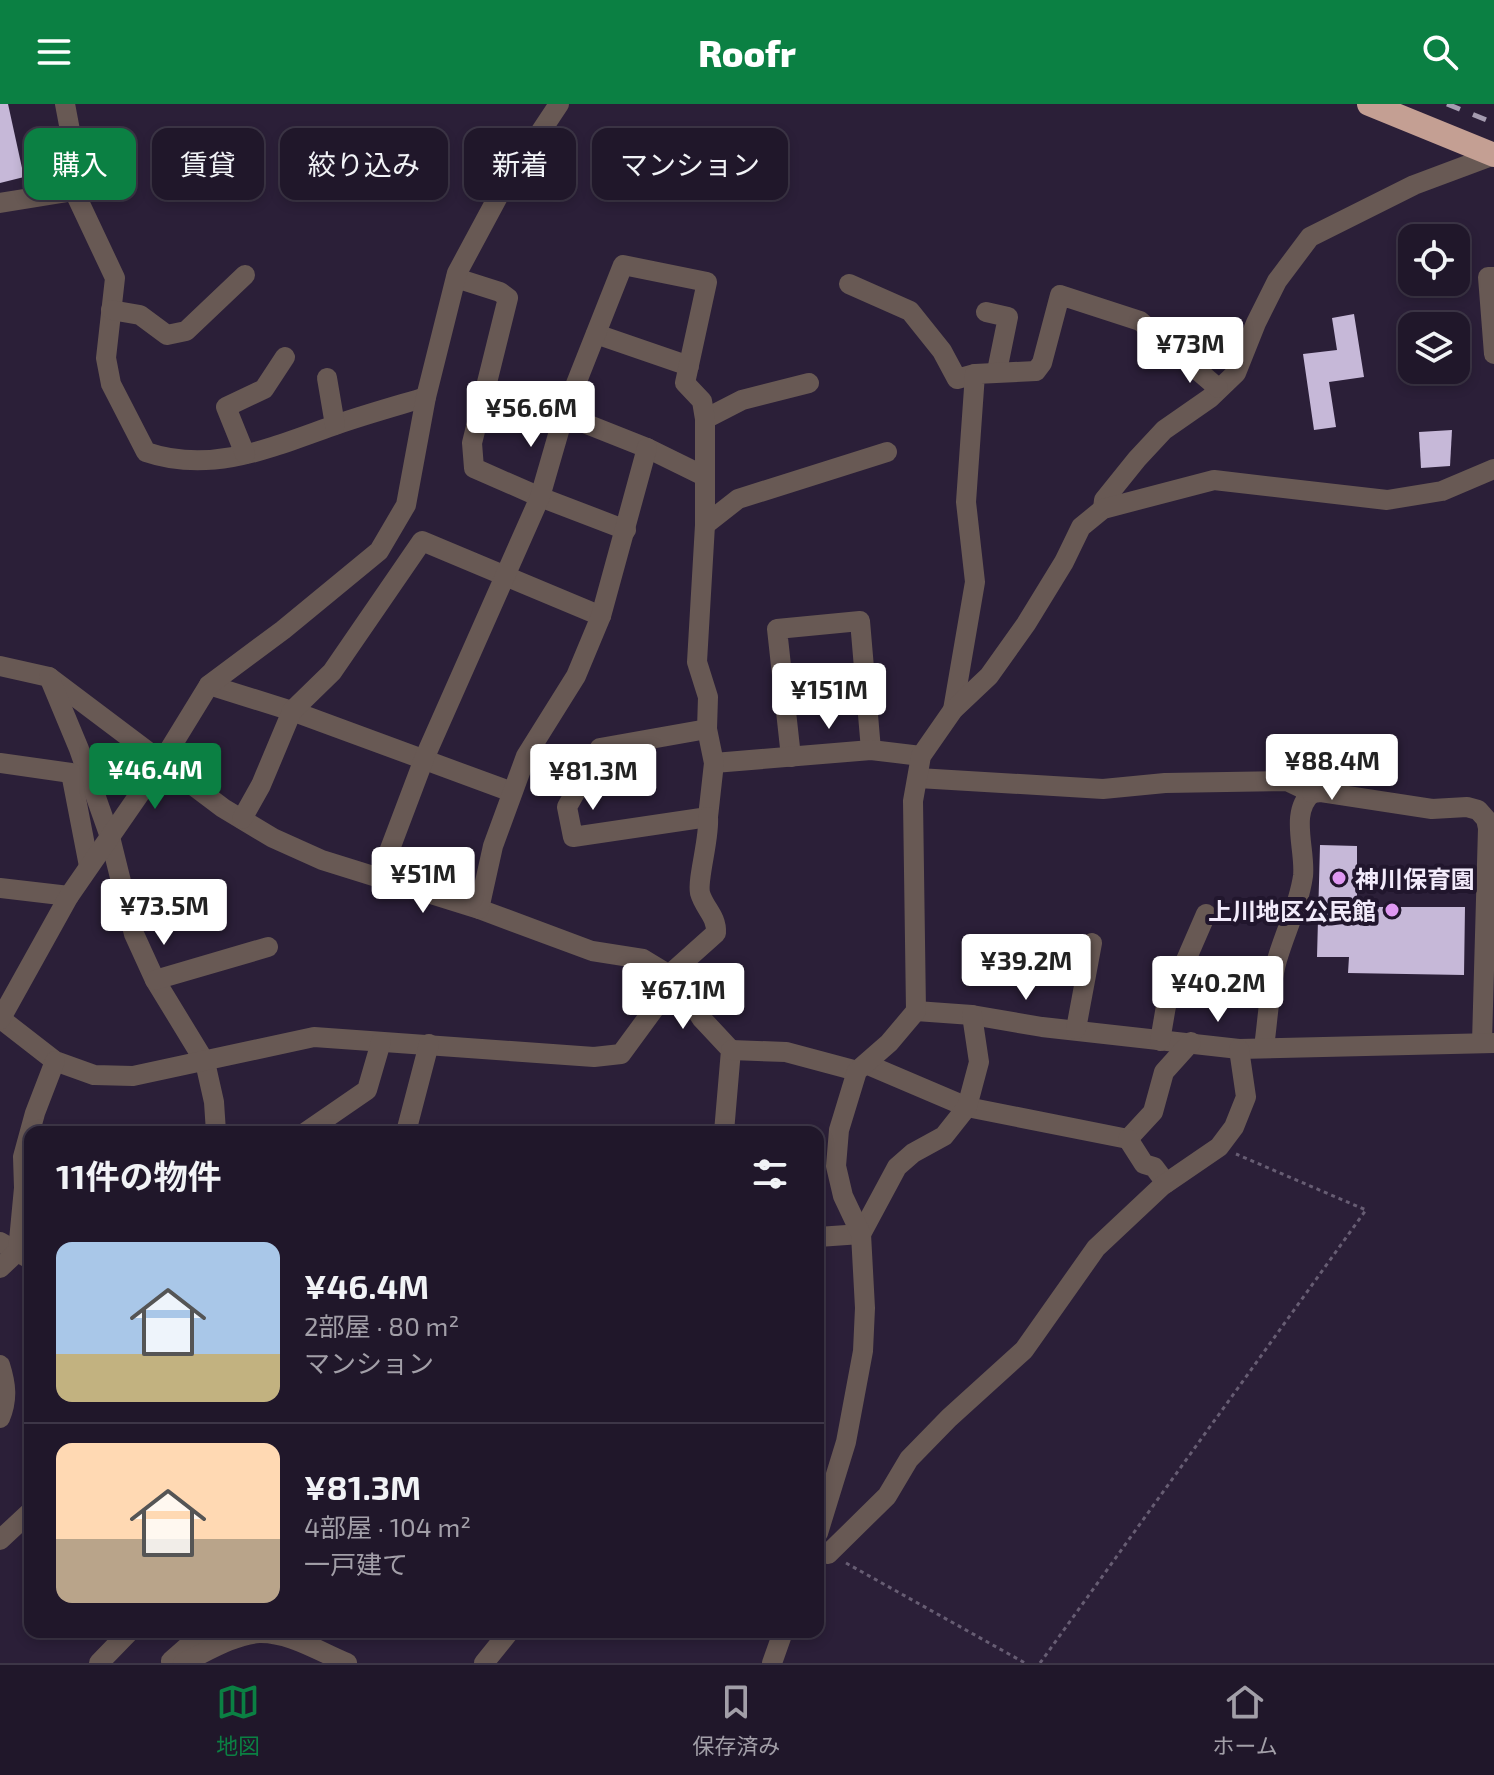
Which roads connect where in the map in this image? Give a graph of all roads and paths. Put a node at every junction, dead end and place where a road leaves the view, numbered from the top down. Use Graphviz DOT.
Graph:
graph roads {
  1 [pos="65,104"];
  2 [pos="1369,104"];
  3 [pos="552,106"];
  4 [pos="70,128"];
  5 [pos="1494,155"];
  6 [pos="24,199"];
  7 [pos="78,200"];
  8 [pos="0,203"];
  9 [pos="245,275"];
  10 [pos="1494,277"];
  11 [pos="456,278"];
  12 [pos="849,284"];
  13 [pos="111,310"];
  14 [pos="986,312"];
  15 [pos="596,334"];
  16 [pos="1494,354"];
  17 [pos="285,357"];
  18 [pos="689,366"];
  19 [pos="997,371"];
  20 [pos="975,374"];
  21 [pos="327,378"];
  22 [pos="809,383"];
  23 [pos="1218,388"];
  24 [pos="426,397"];
  25 [pos="521,398"];
  26 [pos="564,414"];
  27 [pos="705,419"];
  28 [pos="335,425"];
  29 [pos="647,448"];
  30 [pos="887,452"];
  31 [pos="245,454"];
  32 [pos="1494,469"];
  33 [pos="704,476"];
  34 [pos="540,497"];
  35 [pos="1103,509"];
  36 [pos="705,525"];
  37 [pos="626,530"];
  38 [pos="507,575"];
  39 [pos="601,616"];
  40 [pos="0,666"];
  41 [pos="49,677"];
  42 [pos="209,685"];
  43 [pos="953,710"];
  44 [pos="292,711"];
  45 [pos="707,729"];
  46 [pos="871,750"];
  47 [pos="921,756"];
  48 [pos="791,757"];
  49 [pos="424,759"];
  50 [pos="163,760"];
  51 [pos="0,763"];
  52 [pos="714,763"];
  53 [pos="918,778"];
  54 [pos="512,792"];
  55 [pos="1312,793"];
  56 [pos="708,817"];
  57 [pos="242,819"];
  58 [pos="110,837"];
  59 [pos="89,866"];
  60 [pos="379,878"];
  61 [pos="0,888"];
  62 [pos="69,896"];
  63 [pos="479,909"];
  64 [pos="1206,914"];
  65 [pos="1092,943"];
  66 [pos="268,947"];
  67 [pos="672,977"];
  68 [pos="155,980"];
  69 [pos="916,1011"];
  70 [pos="972,1015"];
  71 [pos="0,1019"];
  72 [pos="1076,1029"];
  73 [pos="1160,1041"];
  74 [pos="381,1042"];
  75 [pos="1191,1042"];
  76 [pos="1488,1042"];
  77 [pos="429,1044"];
  78 [pos="1264,1047"];
  79 [pos="1239,1049"];
  80 [pos="731,1050"];
  81 [pos="55,1061"];
  82 [pos="205,1062"];
  83 [pos="861,1067"];
  84 [pos="967,1107"];
  85 [pos="31,1126"];
  86 [pos="216,1126"];
  87 [pos="315,1126"];
  88 [pos="408,1126"];
  89 [pos="725,1126"];
  90 [pos="1128,1139"];
  91 [pos="1219,1147"];
  92 [pos="24,1153"];
  93 [pos="1166,1183"];
  94 [pos="24,1188"];
  95 [pos="24,1188"];
  96 [pos="861,1234"];
  97 [pos="824,1237"];
  98 [pos="16,1251"];
  99 [pos="0,1268"];
  100 [pos="0,1365"];
  101 [pos="0,1418"];
  102 [pos="824,1514"];
  103 [pos="24,1518"];
  104 [pos="0,1540"];
  105 [pos="824,1552"];
  106 [pos="824,1554"];
  107 [pos="123,1638"];
  108 [pos="197,1638"];
  109 [pos="240,1638"];
  110 [pos="288,1638"];
  111 [pos="504,1638"];
  112 [pos="781,1638"];
  113 [pos="99,1663"];
  114 [pos="170,1663"];
  115 [pos="183,1663"];
  116 [pos="347,1663"];
  117 [pos="484,1663"];
  118 [pos="772,1663"];
  119 [pos="1025,1663"];
  120 [pos="1040,1663"];
  1 -- 4 [label="street"];
  2 -- 5 [label="highway"];
  3 -- 11 [label="street"];
  5 -- 23 [label="street"];
  6 -- 8 [label="street"];
  7 -- 13 [label="street"];
  9 -- 13 [label="street"];
  10 -- 16 [label="street"];
  11 -- 24 [label="street"];
  11 -- 34 [label="street"];
  12 -- 20 [label="street"];
  13 -- 31 [label="street"];
  14 -- 19 [label="street"];
  15 -- 18 [label="street"];
  15 -- 18 [label="street"];
  15 -- 26 [label="street"];
  17 -- 31 [label="street"];
  18 -- 27 [label="street"];
  19 -- 20 [label="street"];
  19 -- 23 [label="street"];
  20 -- 43 [label="street"];
  21 -- 28 [label="street"];
  22 -- 27 [label="street"];
  23 -- 35 [label="street"];
  24 -- 28 [label="street"];
  24 -- 42 [label="street"];
  25 -- 26 [label="street"];
  26 -- 29 [label="street"];
  26 -- 34 [label="street"];
  27 -- 33 [label="street"];
  28 -- 31 [label="street"];
  29 -- 33 [label="street"];
  29 -- 37 [label="street"];
  30 -- 36 [label="street"];
  32 -- 35 [label="street"];
  33 -- 36 [label="street"];
  34 -- 37 [label="street"];
  34 -- 38 [label="street"];
  35 -- 43 [label="street"];
  36 -- 45 [label="street"];
  37 -- 39 [label="street"];
  38 -- 39 [label="street"];
  38 -- 44 [label="street"];
  38 -- 49 [label="street"];
  39 -- 54 [label="street"];
  40 -- 41 [label="street"];
  41 -- 50 [label="street"];
  41 -- 58 [label="street"];
  42 -- 44 [label="street"];
  42 -- 50 [label="street"];
  43 -- 47 [label="street"];
  44 -- 49 [label="street"];
  44 -- 57 [label="street"];
  45 -- 52 [label="street"];
  45 -- 56 [label="street"];
  46 -- 47 [label="street"];
  46 -- 48 [label="street"];
  46 -- 48 [label="street"];
  47 -- 53 [label="street"];
  48 -- 52 [label="street"];
  49 -- 54 [label="street"];
  49 -- 60 [label="street"];
  50 -- 57 [label="street"];
  50 -- 58 [label="street"];
  51 -- 59 [label="street"];
  52 -- 56 [label="street"];
  53 -- 55 [label="street"];
  53 -- 69 [label="street"];
  54 -- 63 [label="street"];
  55 -- 76 [label="street"];
  55 -- 78 [label="street"];
  56 -- 67 [label="street"];
  57 -- 60 [label="street"];
  58 -- 59 [label="street"];
  58 -- 68 [label="street"];
  59 -- 62 [label="street"];
  60 -- 63 [label="street"];
  61 -- 62 [label="street"];
  62 -- 71 [label="street"];
  63 -- 67 [label="street"];
  64 -- 73 [label="street"];
  65 -- 72 [label="street"];
  66 -- 68 [label="street"];
  67 -- 77 [label="street"];
  67 -- 80 [label="street"];
  68 -- 82 [label="street"];
  69 -- 70 [label="street"];
  69 -- 83 [label="street"];
  70 -- 72 [label="street"];
  70 -- 84 [label="street"];
  71 -- 81 [label="street"];
  72 -- 73 [label="street"];
  73 -- 75 [label="street"];
  74 -- 77 [label="street"];
  74 -- 82 [label="street"];
  74 -- 87 [label="street"];
  75 -- 79 [label="street"];
  75 -- 90 [label="street"];
  76 -- 78 [label="street"];
  77 -- 88 [label="street"];
  78 -- 79 [label="street"];
  79 -- 91 [label="street"];
  80 -- 83 [label="street"];
  80 -- 89 [label="street"];
  81 -- 82 [label="street"];
  81 -- 85 [label="street"];
  82 -- 86 [label="street"];
  83 -- 84 [label="street"];
  83 -- 96 [label="street"];
  84 -- 90 [label="street"];
  84 -- 96 [label="street"];
  90 -- 93 [label="street"];
  91 -- 93 [label="street"];
  91 -- 120 [label="path"];
  92 -- 95 [label="street"];
  93 -- 105 [label="street"];
  94 -- 98 [label="street"];
  96 -- 97 [label="street"];
  96 -- 102 [label="street"];
  98 -- 99 [label="street"];
  100 -- 101 [label="street"];
  103 -- 104 [label="street"];
  106 -- 119 [label="path"];
  107 -- 113 [label="street"];
  108 -- 114 [label="street"];
  109 -- 115 [label="street"];
  110 -- 116 [label="street"];
  111 -- 117 [label="street"];
  112 -- 118 [label="street"];
}
